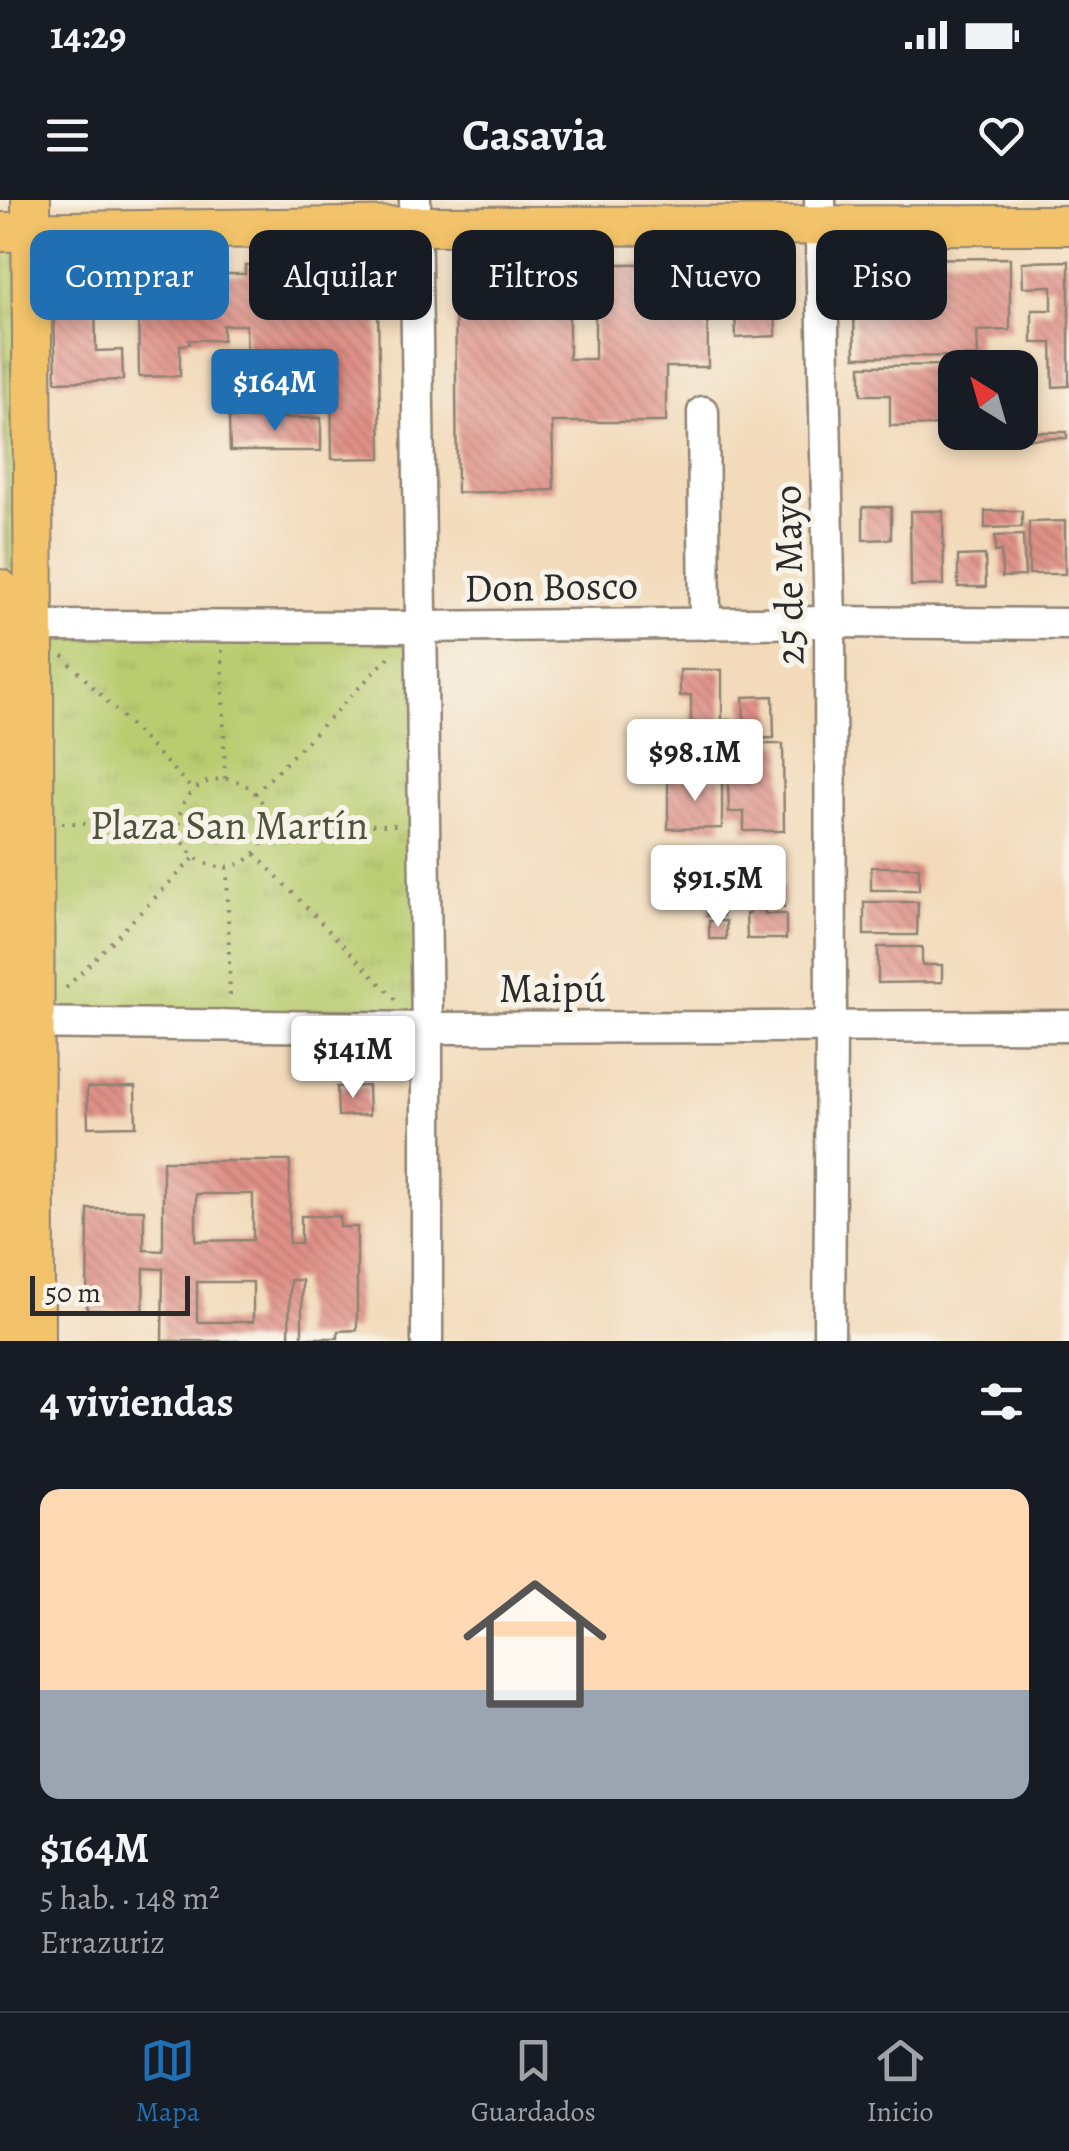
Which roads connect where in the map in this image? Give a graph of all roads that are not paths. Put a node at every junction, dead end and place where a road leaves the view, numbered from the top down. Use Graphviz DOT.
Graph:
graph roads {
  1 [pos="415,213"];
  2 [pos="820,213"];
  3 [pos="21,222"];
  4 [pos="1069,226"];
  5 [pos="703,412"];
  6 [pos="0,589"];
  7 [pos="830,622"];
  8 [pos="705,624"];
  9 [pos="1069,624"];
  10 [pos="422,627"];
  11 [pos="22,630"];
  12 [pos="13,1023"];
  13 [pos="1069,1026"];
  14 [pos="427,1028"];
  15 [pos="832,1028"];
  16 [pos="2,1341"];
  17 [pos="35,1341"];
  18 [pos="427,1341"];
  19 [pos="829,1341"];
  1 -- 2 [label="main road"];
  1 -- 3 [label="main road"];
  1 -- 10 [label="street"];
  2 -- 4 [label="main road"];
  2 -- 7 [label="street, 25 de Mayo"];
  3 -- 11 [label="main road"];
  5 -- 8 [label="street"];
  6 -- 11 [label="main road"];
  7 -- 8 [label="street, Don Bosco"];
  7 -- 9 [label="street, Don Bosco"];
  7 -- 15 [label="street, 25 de Mayo"];
  8 -- 10 [label="street, Don Bosco"];
  10 -- 11 [label="street, Don Bosco"];
  10 -- 14 [label="street"];
  11 -- 12 [label="main road"];
  12 -- 14 [label="street, Maipú"];
  12 -- 16 [label="main road"];
  12 -- 17 [label="main road"];
  13 -- 15 [label="street, Maipú"];
  14 -- 15 [label="street, Maipú"];
  14 -- 18 [label="street"];
  15 -- 19 [label="street, 25 de Mayo"];
}
